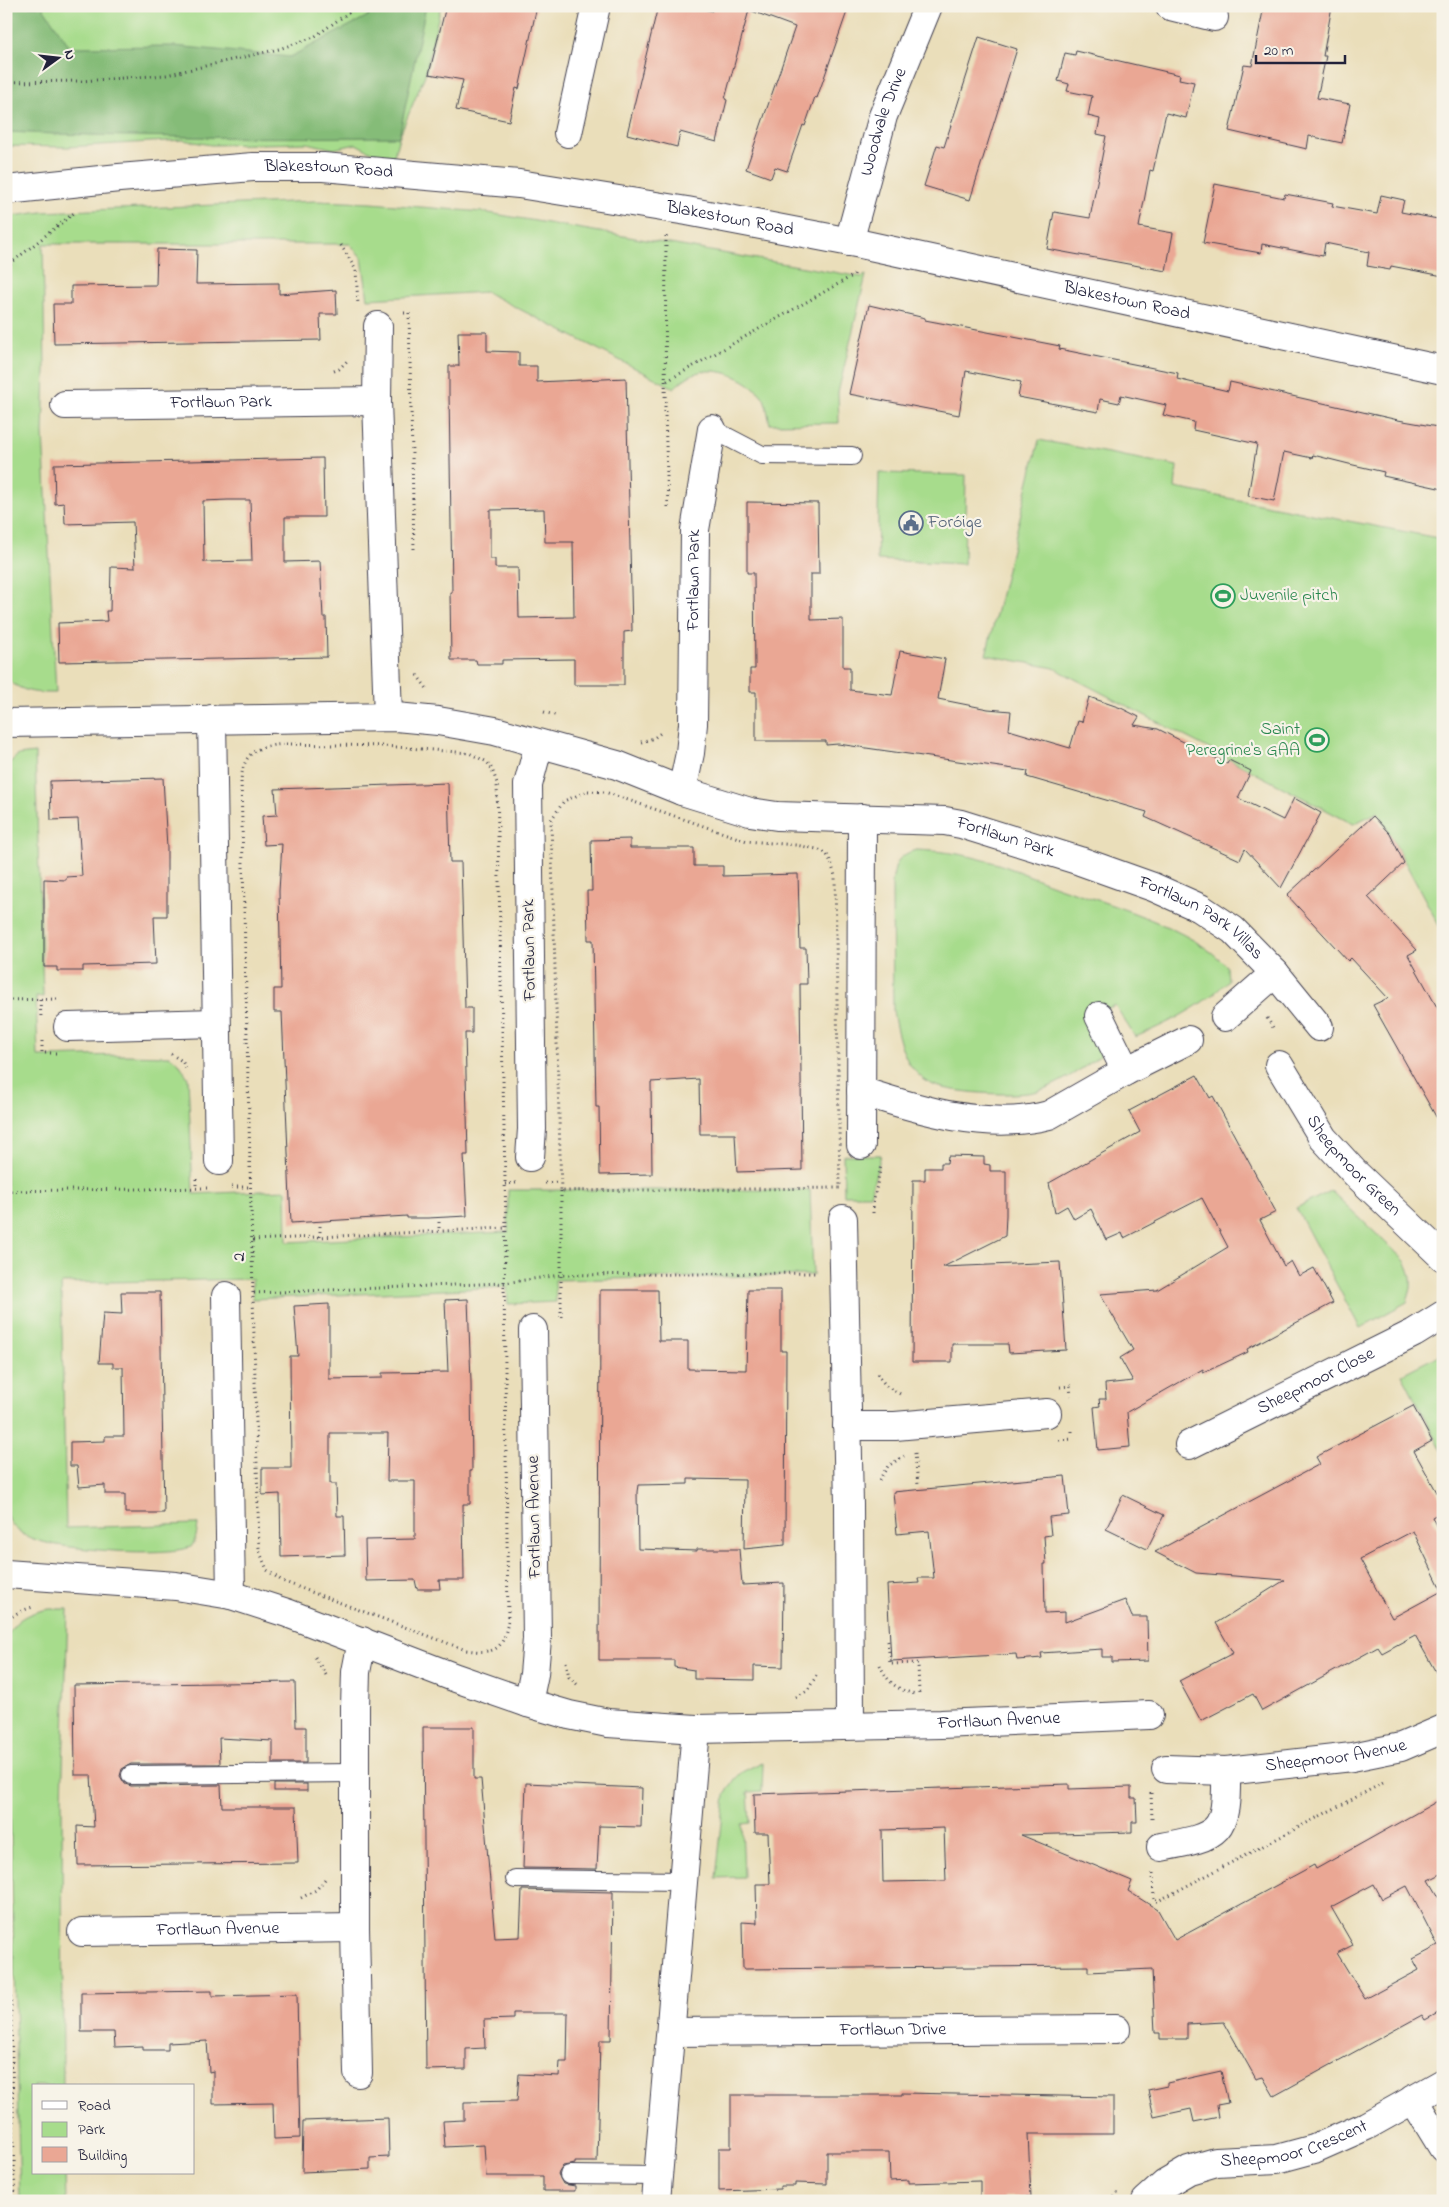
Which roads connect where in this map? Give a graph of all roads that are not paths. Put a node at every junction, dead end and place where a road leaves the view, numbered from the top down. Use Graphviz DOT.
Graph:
graph roads {
  1 [pos="596,6"];
  2 [pos="928,6"];
  3 [pos="1170,6"];
  4 [pos="1214,17"];
  5 [pos="568,133"];
  6 [pos="6,190"];
  7 [pos="855,243"];
  8 [pos="368,320"];
  9 [pos="1443,370"];
  10 [pos="377,401"];
  11 [pos="65,405"];
  12 [pos="712,429"];
  13 [pos="852,456"];
  14 [pos="388,716"];
  15 [pos="212,719"];
  16 [pos="6,723"];
  17 [pos="539,744"];
  18 [pos="682,791"];
  19 [pos="862,818"];
  20 [pos="1118,874"];
  21 [pos="1275,973"];
  22 [pos="1100,1016"];
  23 [pos="1226,1017"];
  24 [pos="216,1022"];
  25 [pos="68,1027"];
  26 [pos="1319,1027"];
  27 [pos="1188,1040"];
  28 [pos="1278,1065"];
  29 [pos="1126,1072"];
  30 [pos="861,1091"];
  31 [pos="861,1145"];
  32 [pos="530,1157"];
  33 [pos="222,1174"];
  34 [pos="843,1219"];
  35 [pos="1443,1257"];
  36 [pos="226,1296"];
  37 [pos="1443,1315"];
  38 [pos="533,1330"];
  39 [pos="1057,1406"];
  40 [pos="847,1426"];
  41 [pos="1188,1445"];
  42 [pos="6,1574"];
  43 [pos="231,1595"];
  44 [pos="362,1641"];
  45 [pos="528,1703"];
  46 [pos="1149,1715"];
  47 [pos="850,1725"];
  48 [pos="696,1729"];
  49 [pos="1443,1729"];
  50 [pos="1166,1769"];
  51 [pos="1226,1771"];
  52 [pos="354,1773"];
  53 [pos="132,1775"];
  54 [pos="1161,1847"];
  55 [pos="515,1879"];
  56 [pos="684,1881"];
  57 [pos="355,1928"];
  58 [pos="82,1932"];
  59 [pos="1116,2029"];
  60 [pos="671,2032"];
  61 [pos="358,2073"];
  62 [pos="1443,2083"];
  63 [pos="1413,2099"];
  64 [pos="1443,2148"];
  65 [pos="569,2175"];
  66 [pos="657,2189"];
  67 [pos="1146,2201"];
  1 -- 5 [label="street"];
  2 -- 7 [label="street, Woodvale Drive"];
  3 -- 4 [label="street"];
  6 -- 7 [label="street, Blakestown Road"];
  7 -- 9 [label="street, Blakestown Road"];
  8 -- 10 [label="street"];
  10 -- 11 [label="street, Fortlawn Park"];
  10 -- 14 [label="street"];
  12 -- 13 [label="lane"];
  12 -- 18 [label="street, Fortlawn Park"];
  14 -- 15 [label="street, Fortlawn Park"];
  14 -- 17 [label="street, Fortlawn Park"];
  15 -- 16 [label="street, Fortlawn Park"];
  15 -- 24 [label="street"];
  17 -- 18 [label="street, Fortlawn Park"];
  17 -- 32 [label="street, Fortlawn Park"];
  18 -- 19 [label="street, Fortlawn Park"];
  19 -- 20 [label="street, Fortlawn Park"];
  19 -- 30 [label="street"];
  20 -- 21 [label="street, Fortlawn Park Villas"];
  21 -- 23 [label="street, Fortlawn Park Villas"];
  21 -- 26 [label="street, Fortlawn Park Villas"];
  22 -- 29 [label="street"];
  24 -- 25 [label="street"];
  24 -- 33 [label="street"];
  27 -- 29 [label="street"];
  28 -- 35 [label="street, Sheepmoor Green"];
  29 -- 30 [label="street"];
  30 -- 31 [label="street"];
  34 -- 40 [label="street"];
  36 -- 43 [label="street"];
  37 -- 41 [label="street, Sheepmoor Close"];
  38 -- 45 [label="street, Fortlawn Avenue"];
  39 -- 40 [label="street"];
  40 -- 47 [label="street"];
  42 -- 43 [label="street, Fortlawn Avenue"];
  43 -- 44 [label="street, Fortlawn Avenue"];
  44 -- 45 [label="street, Fortlawn Avenue"];
  44 -- 52 [label="street"];
  45 -- 48 [label="street, Fortlawn Avenue"];
  46 -- 47 [label="street, Fortlawn Avenue"];
  47 -- 48 [label="street, Fortlawn Avenue"];
  48 -- 56 [label="street"];
  49 -- 51 [label="street, Sheepmoor Avenue"];
  50 -- 51 [label="street, Sheepmoor Avenue"];
  51 -- 54 [label="street"];
  52 -- 53 [label="lane"];
  52 -- 57 [label="street"];
  55 -- 56 [label="lane"];
  56 -- 60 [label="street"];
  57 -- 58 [label="street, Fortlawn Avenue"];
  57 -- 61 [label="street"];
  59 -- 60 [label="street, Fortlawn Drive"];
  60 -- 66 [label="street"];
  62 -- 63 [label="street, Sheepmoor Crescent"];
  63 -- 64 [label="street"];
  63 -- 67 [label="street, Sheepmoor Crescent"];
  65 -- 66 [label="lane"];
}
